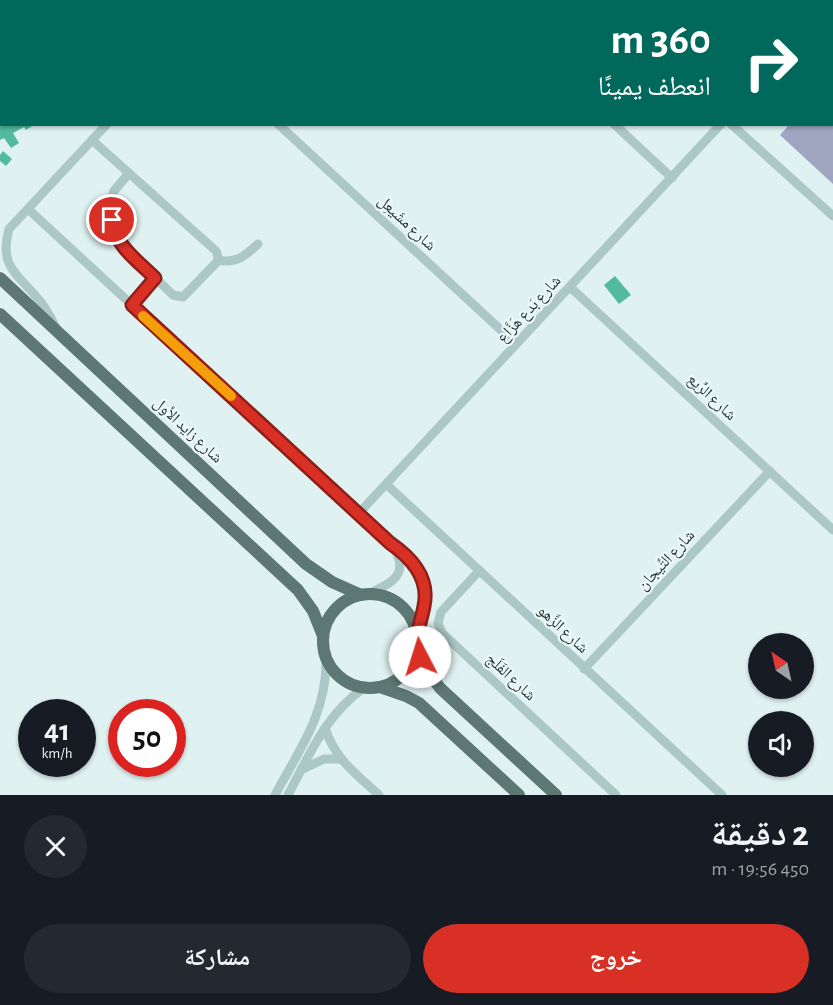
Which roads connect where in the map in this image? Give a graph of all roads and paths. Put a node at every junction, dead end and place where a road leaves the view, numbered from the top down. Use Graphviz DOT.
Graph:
graph roads {
  1 [pos="105,126"];
  2 [pos="280,126"];
  3 [pos="616,126"];
  4 [pos="719,126"];
  5 [pos="733,126"];
  6 [pos="92,140"];
  7 [pos="129,174"];
  8 [pos="672,178"];
  9 [pos="28,209"];
  10 [pos="833,216"];
  11 [pos="9,229"];
  12 [pos="0,236"];
  13 [pos="258,244"];
  14 [pos="218,260"];
  15 [pos="0,278"];
  16 [pos="155,278"];
  17 [pos="570,287"];
  18 [pos="132,305"];
  19 [pos="0,314"];
  20 [pos="58,332"];
  21 [pos="516,344"];
  22 [pos="770,471"];
  23 [pos="386,484"];
  24 [pos="359,513"];
  25 [pos="833,530"];
  26 [pos="390,543"];
  27 [pos="478,571"];
  28 [pos="364,594"];
  29 [pos="416,632"];
  30 [pos="323,636"];
  31 [pos="416,646"];
  32 [pos="326,660"];
  33 [pos="584,669"];
  34 [pos="365,687"];
  35 [pos="378,687"];
  36 [pos="325,728"];
  37 [pos="340,759"];
  38 [pos="301,770"];
  39 [pos="275,795"];
  40 [pos="288,795"];
  41 [pos="380,795"];
  42 [pos="519,795"];
  43 [pos="556,795"];
  44 [pos="616,795"];
  45 [pos="722,795"];
  1 -- 6 [label="street"];
  2 -- 21 [label="street, شارع مشَيعِل"];
  3 -- 8 [label="street"];
  4 -- 8 [label="street, شارع بَدع هَزَّاع"];
  5 -- 10 [label="street"];
  6 -- 7 [label="street"];
  6 -- 9 [label="street"];
  7 -- 14 [label="street"];
  7 -- 16 [label="street"];
  8 -- 17 [label="street, شارع بَدع هَزَّاع"];
  9 -- 11 [label="street"];
  9 -- 18 [label="street"];
  11 -- 12 [label="street"];
  11 -- 20 [label="street"];
  13 -- 14 [label="street"];
  14 -- 16 [label="street"];
  15 -- 20 [label="main road, شارع زايد الأول"];
  16 -- 18 [label="street"];
  17 -- 21 [label="street, شارع بَدع هَزَّاع"];
  17 -- 22 [label="street, شارع الرِّيع"];
  18 -- 24 [label="street"];
  19 -- 30 [label="main road"];
  20 -- 28 [label="main road, شارع زايد الأول"];
  21 -- 23 [label="street, شارع بَدع هَزَّاع"];
  22 -- 25 [label="street, شارع الرِّيع"];
  22 -- 33 [label="street, شارع التِّيجان"];
  23 -- 24 [label="street, شارع بَدع هَزَّاع"];
  23 -- 27 [label="street, شارع الزَّهو"];
  24 -- 26 [label="street"];
  26 -- 28 [label="street"];
  26 -- 29 [label="street"];
  27 -- 33 [label="street, شارع الزَّهو"];
  27 -- 44 [label="street, شارع الفَلَج"];
  28 -- 29 [label="main road"];
  28 -- 30 [label="main road"];
  29 -- 31 [label="main road"];
  30 -- 32 [label="main road"];
  31 -- 35 [label="main road"];
  31 -- 43 [label="main road"];
  32 -- 34 [label="main road"];
  32 -- 39 [label="street"];
  33 -- 45 [label="street, شارع الزَّهو"];
  34 -- 35 [label="main road"];
  34 -- 36 [label="street"];
  35 -- 42 [label="main road"];
  36 -- 37 [label="street"];
  36 -- 38 [label="street"];
  37 -- 38 [label="street"];
  37 -- 41 [label="street"];
  38 -- 40 [label="street"];
}
